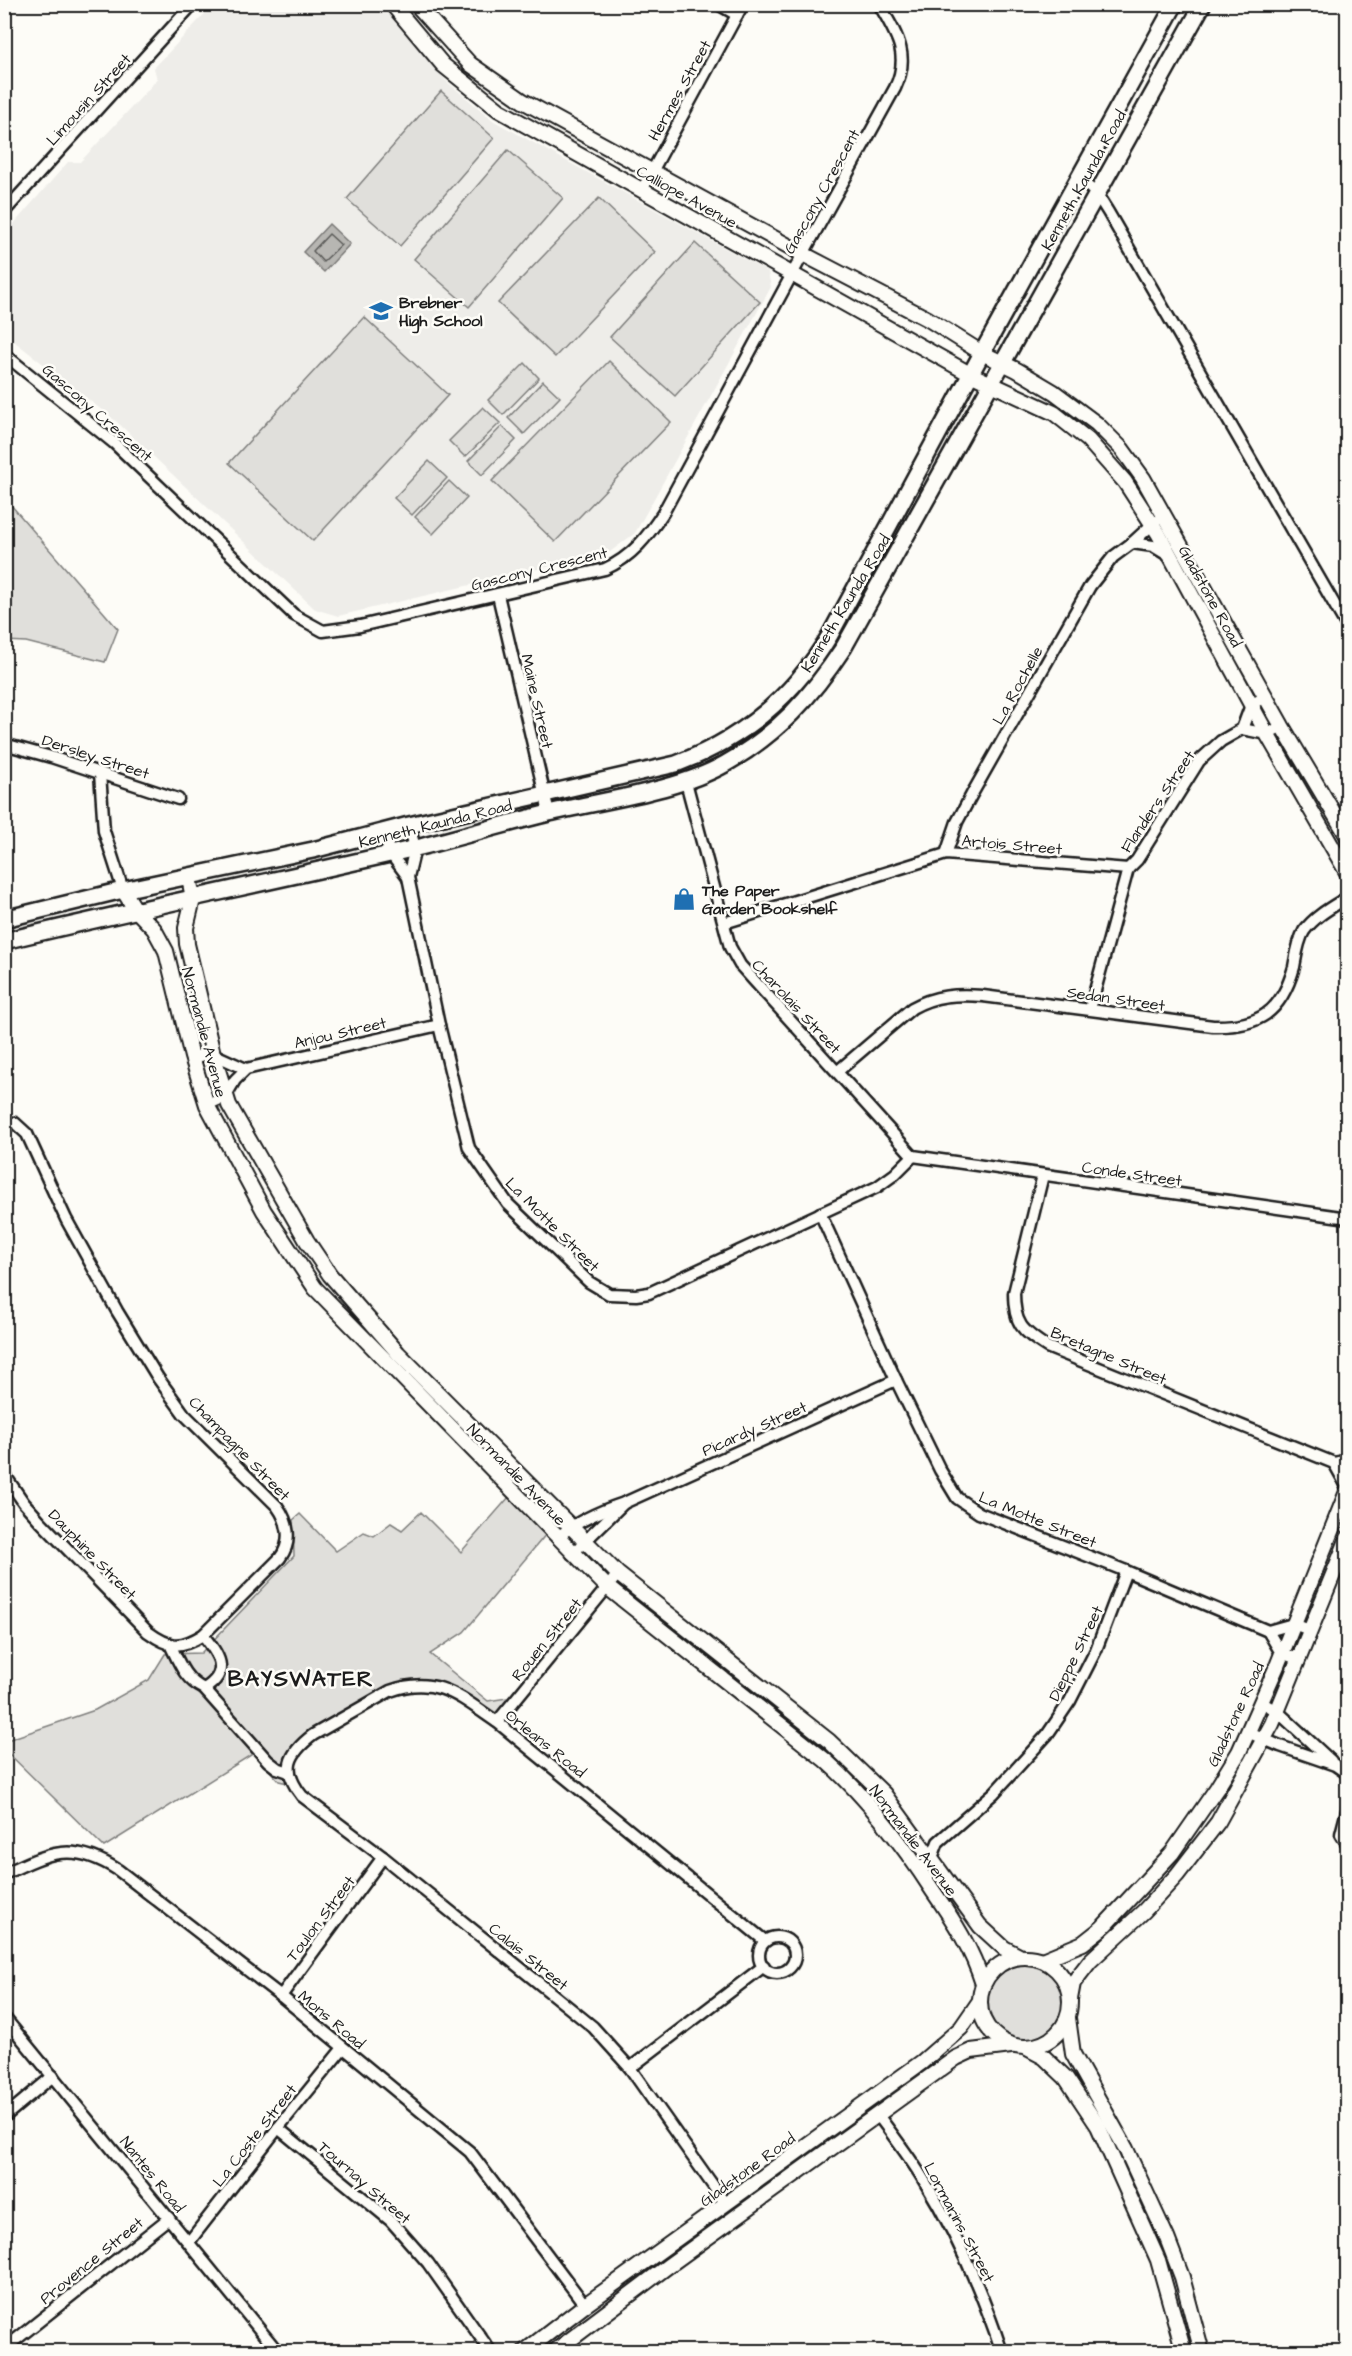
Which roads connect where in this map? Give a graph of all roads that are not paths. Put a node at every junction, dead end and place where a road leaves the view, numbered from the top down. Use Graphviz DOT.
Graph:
graph roads {
  1 [pos="193,4"];
  2 [pos="392,4"];
  3 [pos="416,4"];
  4 [pos="718,4"];
  5 [pos="743,4"];
  6 [pos="879,4"];
  7 [pos="1175,4"];
  8 [pos="1203,4"];
  9 [pos="737,15"];
  10 [pos="651,172"];
  11 [pos="1079,179"];
  12 [pos="642,190"];
  13 [pos="1096,193"];
  14 [pos="4,212"];
  15 [pos="802,254"];
  16 [pos="793,273"];
  17 [pos="981,353"];
  18 [pos="4,354"];
  19 [pos="1003,363"];
  20 [pos="970,374"];
  21 [pos="991,385"];
  22 [pos="1158,520"];
  23 [pos="1132,543"];
  24 [pos="1177,553"];
  25 [pos="857,583"];
  26 [pos="875,591"];
  27 [pos="498,595"];
  28 [pos="1347,628"];
  29 [pos="1266,696"];
  30 [pos="1251,705"];
  31 [pos="1282,726"];
  32 [pos="1242,729"];
  33 [pos="1267,734"];
  34 [pos="4,744"];
  35 [pos="100,773"];
  36 [pos="686,782"];
  37 [pos="544,793"];
  38 [pos="178,799"];
  39 [pos="549,813"];
  40 [pos="409,825"];
  41 [pos="383,832"];
  42 [pos="1346,833"];
  43 [pos="1328,841"];
  44 [pos="415,848"];
  45 [pos="313,850"];
  46 [pos="390,853"];
  47 [pos="946,854"];
  48 [pos="1128,869"];
  49 [pos="318,870"];
  50 [pos="1347,872"];
  51 [pos="189,877"];
  52 [pos="408,877"];
  53 [pos="123,890"];
  54 [pos="1347,897"];
  55 [pos="193,899"];
  56 [pos="135,909"];
  57 [pos="4,919"];
  58 [pos="724,923"];
  59 [pos="4,941"];
  60 [pos="1090,1009"];
  61 [pos="440,1025"];
  62 [pos="213,1054"];
  63 [pos="192,1056"];
  64 [pos="246,1069"];
  65 [pos="837,1071"];
  66 [pos="225,1097"];
  67 [pos="207,1105"];
  68 [pos="4,1122"];
  69 [pos="913,1156"];
  70 [pos="1043,1175"];
  71 [pos="820,1213"];
  72 [pos="1347,1218"];
  73 [pos="307,1241"];
  74 [pos="290,1252"];
  75 [pos="896,1380"];
  76 [pos="1347,1460"];
  77 [pos="1334,1463"];
  78 [pos="4,1474"];
  79 [pos="1347,1488"];
  80 [pos="624,1503"];
  81 [pos="570,1527"];
  82 [pos="557,1538"];
  83 [pos="1347,1538"];
  84 [pos="584,1542"];
  85 [pos="572,1554"];
  86 [pos="1126,1571"];
  87 [pos="618,1574"];
  88 [pos="607,1587"];
  89 [pos="1293,1624"];
  90 [pos="1310,1630"];
  91 [pos="1268,1631"];
  92 [pos="203,1635"];
  93 [pos="170,1644"];
  94 [pos="1281,1653"];
  95 [pos="1298,1659"];
  96 [pos="204,1689"];
  97 [pos="1261,1702"];
  98 [pos="1277,1711"];
  99 [pos="497,1722"];
  100 [pos="1247,1732"];
  101 [pos="1264,1740"];
  102 [pos="1335,1765"];
  103 [pos="289,1767"];
  104 [pos="1347,1774"];
  105 [pos="1347,1808"];
  106 [pos="920,1841"];
  107 [pos="938,1842"];
  108 [pos="1347,1845"];
  109 [pos="905,1850"];
  110 [pos="383,1857"];
  111 [pos="932,1858"];
  112 [pos="919,1869"];
  113 [pos="4,1874"];
  114 [pos="765,1941"];
  115 [pos="1021,1957"];
  116 [pos="1042,1960"];
  117 [pos="764,1966"];
  118 [pos="983,1984"];
  119 [pos="281,1996"];
  120 [pos="1070,2000"];
  121 [pos="979,2002"];
  122 [pos="4,2017"];
  123 [pos="1068,2018"];
  124 [pos="1011,2046"];
  125 [pos="343,2048"];
  126 [pos="1026,2048"];
  127 [pos="630,2068"];
  128 [pos="53,2076"];
  129 [pos="878,2094"];
  130 [pos="857,2110"];
  131 [pos="877,2115"];
  132 [pos="4,2117"];
  133 [pos="278,2128"];
  134 [pos="732,2200"];
  135 [pos="747,2209"];
  136 [pos="714,2213"];
  137 [pos="169,2218"];
  138 [pos="724,2226"];
  139 [pos="189,2242"];
  140 [pos="591,2301"];
  141 [pos="607,2311"];
  142 [pos="573,2314"];
  143 [pos="584,2328"];
  144 [pos="4,2349"];
  145 [pos="278,2352"];
  146 [pos="491,2352"];
  147 [pos="524,2352"];
  148 [pos="554,2352"];
  149 [pos="1002,2352"];
  150 [pos="1184,2352"];
  151 [pos="1202,2352"];
  1 -- 14 [label="street, Limousin Street"];
  2 -- 12 [label="street, Calliope Avenue"];
  3 -- 10 [label="street, Calliope Avenue"];
  4 -- 9 [label="street"];
  5 -- 9 [label="street, Hermes Street"];
  6 -- 15 [label="street, Gascony Crescent"];
  7 -- 11 [label="main road, Kenneth Kaunda Road"];
  8 -- 13 [label="main road, Kenneth Kaunda Road"];
  9 -- 10 [label="street, Hermes Street"];
  10 -- 12 [label="street, Hermes Street"];
  10 -- 15 [label="street, Calliope Avenue"];
  11 -- 13 [label="street"];
  11 -- 17 [label="main road, Kenneth Kaunda Road"];
  12 -- 16 [label="street, Calliope Avenue"];
  13 -- 19 [label="main road, Kenneth Kaunda Road"];
  13 -- 28 [label="street"];
  15 -- 16 [label="street, Gascony Crescent"];
  15 -- 17 [label="street, Calliope Avenue"];
  16 -- 20 [label="street, Calliope Avenue"];
  16 -- 27 [label="street, Gascony Crescent"];
  17 -- 19 [label="street, Calliope Avenue"];
  17 -- 20 [label="main road, Kenneth Kaunda Road"];
  18 -- 27 [label="street, Gascony Crescent"];
  19 -- 21 [label="main road, Kenneth Kaunda Road"];
  19 -- 22 [label="street, Gladstone Road"];
  20 -- 21 [label="street, Calliope Avenue"];
  20 -- 25 [label="main road, Kenneth Kaunda Road"];
  21 -- 22 [label="street, Gladstone Road"];
  21 -- 26 [label="main road, Kenneth Kaunda Road"];
  22 -- 23 [label="street, La Rochelle"];
  22 -- 24 [label="street, Gladstone Road"];
  23 -- 24 [label="street"];
  23 -- 47 [label="street, La Rochelle"];
  24 -- 29 [label="street, Gladstone Road"];
  24 -- 30 [label="street, Gladstone Road"];
  25 -- 26 [label="main road"];
  25 -- 37 [label="main road, Kenneth Kaunda Road"];
  26 -- 36 [label="main road, Kenneth Kaunda Road"];
  27 -- 37 [label="street, Maine Street"];
  29 -- 30 [label="street"];
  29 -- 31 [label="street, Gladstone Road"];
  30 -- 32 [label="street"];
  30 -- 33 [label="street, Gladstone Road"];
  31 -- 33 [label="street"];
  31 -- 42 [label="street, Gladstone Road"];
  32 -- 33 [label="street"];
  32 -- 48 [label="street, Flanders Street"];
  33 -- 43 [label="street, Gladstone Road"];
  34 -- 35 [label="street, Dersley Street"];
  35 -- 38 [label="street, Dersley Street"];
  35 -- 53 [label="street"];
  36 -- 39 [label="main road, Kenneth Kaunda Road"];
  36 -- 58 [label="street, Charolais Street"];
  37 -- 39 [label="street, Maine Street"];
  37 -- 40 [label="main road, Kenneth Kaunda Road"];
  39 -- 44 [label="main road, Kenneth Kaunda Road"];
  40 -- 41 [label="main road, Kenneth Kaunda Road"];
  40 -- 44 [label="street, La Motte Street"];
  41 -- 45 [label="main road, Kenneth Kaunda Road"];
  41 -- 46 [label="street, La Motte Street"];
  42 -- 43 [label="street"];
  43 -- 50 [label="street, Gladstone Road"];
  44 -- 46 [label="main road, Kenneth Kaunda Road"];
  44 -- 52 [label="street, La Motte Street"];
  45 -- 49 [label="main road"];
  45 -- 51 [label="main road, Kenneth Kaunda Road"];
  46 -- 49 [label="main road, Kenneth Kaunda Road"];
  46 -- 52 [label="street, La Motte Street"];
  47 -- 48 [label="street, Artois Street"];
  47 -- 58 [label="street, Artois Street"];
  48 -- 60 [label="street, Flanders Street"];
  49 -- 55 [label="main road, Kenneth Kaunda Road"];
  51 -- 53 [label="main road, Kenneth Kaunda Road"];
  51 -- 55 [label="street"];
  52 -- 61 [label="street, La Motte Street"];
  53 -- 56 [label="street, Normandie Avenue"];
  53 -- 57 [label="main road, Kenneth Kaunda Road"];
  54 -- 60 [label="street, Sedan Street"];
  55 -- 56 [label="main road, Kenneth Kaunda Road"];
  55 -- 62 [label="street, Normandie Avenue"];
  56 -- 59 [label="main road, Kenneth Kaunda Road"];
  56 -- 63 [label="street, Normandie Avenue"];
  58 -- 65 [label="street, Charolais Street"];
  60 -- 65 [label="street, Sedan Street"];
  61 -- 64 [label="street, Anjou Street"];
  61 -- 71 [label="street, La Motte Street"];
  62 -- 63 [label="street"];
  62 -- 64 [label="street"];
  62 -- 66 [label="street, Normandie Avenue"];
  63 -- 67 [label="street, Normandie Avenue"];
  64 -- 66 [label="street"];
  65 -- 69 [label="street, Charolais Street"];
  66 -- 67 [label="street"];
  66 -- 73 [label="street, Normandie Avenue"];
  67 -- 74 [label="street, Normandie Avenue"];
  68 -- 92 [label="street, Champagne Street"];
  69 -- 70 [label="street, Conde Street"];
  69 -- 71 [label="street, La Motte Street"];
  70 -- 72 [label="street, Conde Street"];
  70 -- 77 [label="street, Bretagne Street"];
  71 -- 75 [label="street, La Motte Street"];
  73 -- 74 [label="street"];
  73 -- 81 [label="street, Normandie Avenue"];
  74 -- 82 [label="street, Normandie Avenue"];
  75 -- 80 [label="street, Picardy Street"];
  75 -- 86 [label="street, La Motte Street"];
  76 -- 77 [label="street"];
  77 -- 79 [label="street"];
  78 -- 93 [label="street, Dauphine Street"];
  79 -- 89 [label="street, Gladstone Road"];
  80 -- 81 [label="street, Picardy Street"];
  80 -- 84 [label="street, Picardy Street"];
  81 -- 82 [label="street, Picardy Street"];
  81 -- 84 [label="street, Normandie Avenue"];
  82 -- 85 [label="street, Normandie Avenue"];
  83 -- 90 [label="street, Gladstone Road"];
  84 -- 85 [label="street, Picardy Street"];
  84 -- 87 [label="street, Normandie Avenue"];
  85 -- 88 [label="street, Normandie Avenue"];
  86 -- 91 [label="street, La Motte Street"];
  86 -- 107 [label="street, Dieppe Street"];
  87 -- 88 [label="street, Rouen Street"];
  87 -- 106 [label="street, Normandie Avenue"];
  88 -- 99 [label="street, Rouen Street"];
  88 -- 109 [label="street, Normandie Avenue"];
  89 -- 90 [label="street"];
  89 -- 91 [label="street"];
  89 -- 94 [label="street, Gladstone Road"];
  90 -- 95 [label="street, Gladstone Road"];
  91 -- 94 [label="street"];
  92 -- 93 [label="street, Champagne Street"];
  92 -- 96 [label="street"];
  93 -- 96 [label="street"];
  94 -- 95 [label="street"];
  94 -- 97 [label="street, Gladstone Road"];
  95 -- 98 [label="street, Gladstone Road"];
  96 -- 103 [label="street"];
  97 -- 98 [label="street"];
  97 -- 100 [label="street, Gladstone Road"];
  98 -- 101 [label="street, Gladstone Road"];
  98 -- 102 [label="street"];
  99 -- 103 [label="street, Orleans Road"];
  99 -- 114 [label="street, Orleans Road"];
  100 -- 101 [label="street"];
  100 -- 116 [label="street, Gladstone Road"];
  101 -- 102 [label="street"];
  101 -- 120 [label="street, Gladstone Road"];
  102 -- 104 [label="street"];
  103 -- 110 [label="street, Calais Street"];
  105 -- 108 [label="street"];
  106 -- 107 [label="street"];
  106 -- 109 [label="street"];
  106 -- 111 [label="street, Normandie Avenue"];
  107 -- 111 [label="street, Dieppe Street"];
  109 -- 112 [label="street, Normandie Avenue"];
  110 -- 119 [label="street, Toulon Street"];
  110 -- 127 [label="street, Calais Street"];
  111 -- 112 [label="street, Dieppe Street"];
  111 -- 115 [label="street, Normandie Avenue"];
  112 -- 118 [label="street, Normandie Avenue"];
  113 -- 119 [label="street, Mons Road"];
  114 -- 117 [label="street"];
  114 -- 117 [label="street"];
  115 -- 116 [label="street"];
  115 -- 118 [label="street"];
  116 -- 120 [label="street"];
  117 -- 127 [label="street"];
  118 -- 121 [label="street"];
  119 -- 125 [label="street, Mons Road"];
  120 -- 123 [label="street"];
  121 -- 124 [label="street"];
  121 -- 129 [label="street, Gladstone Road"];
  122 -- 128 [label="street, Nantes Road"];
  123 -- 126 [label="street"];
  123 -- 151 [label="street"];
  124 -- 126 [label="street"];
  124 -- 131 [label="street, Gladstone Road"];
  125 -- 133 [label="street, La Coste Street"];
  125 -- 140 [label="street, Mons Road"];
  126 -- 150 [label="street"];
  127 -- 134 [label="street, Calais Street"];
  128 -- 132 [label="street"];
  128 -- 137 [label="street, Nantes Road"];
  129 -- 130 [label="street, Gladstone Road"];
  129 -- 131 [label="street"];
  130 -- 131 [label="street"];
  130 -- 134 [label="street, Gladstone Road"];
  131 -- 135 [label="street, Gladstone Road"];
  131 -- 149 [label="street, Lormarins Street"];
  133 -- 139 [label="street, La Coste Street"];
  133 -- 146 [label="street, Tournay Street"];
  134 -- 135 [label="street"];
  134 -- 136 [label="street, Gladstone Road"];
  135 -- 138 [label="street, Gladstone Road"];
  136 -- 138 [label="street"];
  136 -- 140 [label="street, Gladstone Road"];
  137 -- 139 [label="street, Nantes Road"];
  137 -- 144 [label="street, Provence Street"];
  138 -- 141 [label="street, Gladstone Road"];
  139 -- 145 [label="street, Nantes Road"];
  140 -- 141 [label="street"];
  140 -- 142 [label="street, Gladstone Road"];
  141 -- 143 [label="street, Gladstone Road"];
  142 -- 143 [label="street"];
  142 -- 147 [label="street, Gladstone Road"];
  143 -- 148 [label="street, Gladstone Road"];
}
